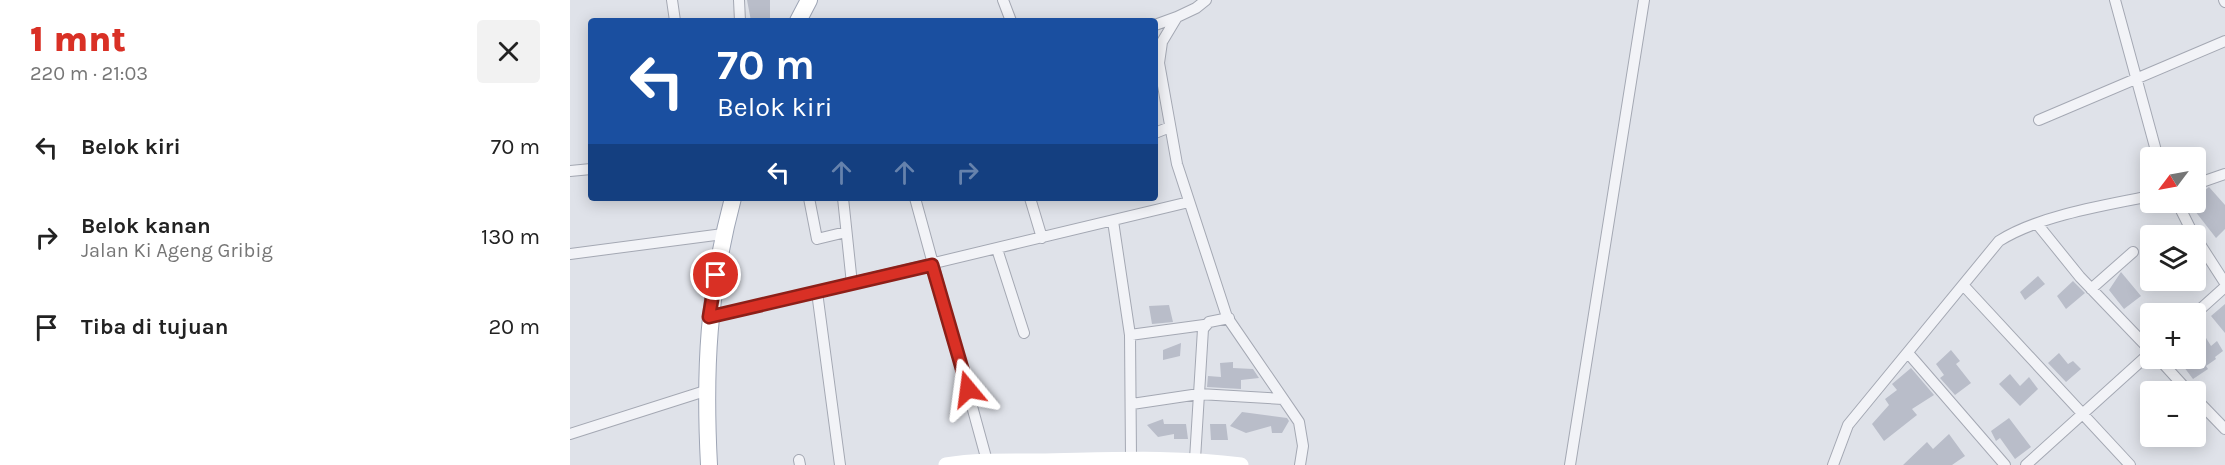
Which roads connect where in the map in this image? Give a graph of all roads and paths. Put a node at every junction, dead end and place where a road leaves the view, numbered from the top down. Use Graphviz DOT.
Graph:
graph roads {
  1 [pos="672,0"];
  2 [pos="740,0"];
  3 [pos="809,0"];
  4 [pos="1003,0"];
  5 [pos="1206,0"];
  6 [pos="1644,0"];
  7 [pos="2115,0"];
  8 [pos="1177,17"];
  9 [pos="675,18"];
  10 [pos="740,18"];
  11 [pos="800,18"];
  12 [pos="1010,18"];
  13 [pos="1158,24"];
  14 [pos="2225,41"];
  15 [pos="2137,78"];
  16 [pos="2039,120"];
  17 [pos="1170,127"];
  18 [pos="1158,132"];
  19 [pos="2155,147"];
  20 [pos="588,169"];
  21 [pos="570,171"];
  22 [pos="2225,174"];
  23 [pos="2206,181"];
  24 [pos="2140,198"];
  25 [pos="732,201"];
  26 [pos="810,201"];
  27 [pos="843,201"];
  28 [pos="918,201"];
  29 [pos="1031,201"];
  30 [pos="1189,202"];
  31 [pos="1113,221"];
  32 [pos="2038,225"];
  33 [pos="846,232"];
  34 [pos="723,234"];
  35 [pos="1042,238"];
  36 [pos="997,249"];
  37 [pos="2133,252"];
  38 [pos="570,254"];
  39 [pos="2206,255"];
  40 [pos="932,265"];
  41 [pos="852,284"];
  42 [pos="2225,285"];
  43 [pos="1964,286"];
  44 [pos="2091,289"];
  45 [pos="817,292"];
  46 [pos="2206,303"];
  47 [pos="709,317"];
  48 [pos="1229,318"];
  49 [pos="1204,325"];
  50 [pos="1024,333"];
  51 [pos="1130,335"];
  52 [pos="2140,340"];
  53 [pos="1908,353"];
  54 [pos="2140,362"];
  55 [pos="2168,369"];
  56 [pos="2179,381"];
  57 [pos="705,391"];
  58 [pos="1199,394"];
  59 [pos="1283,399"];
  60 [pos="1132,404"];
  61 [pos="2206,409"];
  62 [pos="2082,413"];
  63 [pos="2225,429"];
  64 [pos="570,434"];
  65 [pos="1131,458"];
  66 [pos="1195,459"];
  67 [pos="987,461"];
  68 [pos="1074,462"];
  69 [pos="1222,464"];
  70 [pos="709,465"];
  71 [pos="840,465"];
  72 [pos="946,465"];
  73 [pos="1242,465"];
  74 [pos="1300,465"];
  75 [pos="1570,465"];
  76 [pos="1833,465"];
  77 [pos="2005,465"];
  78 [pos="2026,465"];
  79 [pos="2130,465"];
  1 -- 9 [label="street"];
  2 -- 10 [label="street"];
  3 -- 11 [label="main road"];
  4 -- 12 [label="street"];
  5 -- 8 [label="street"];
  6 -- 75 [label="street"];
  7 -- 15 [label="street"];
  8 -- 13 [label="street"];
  8 -- 17 [label="street"];
  14 -- 15 [label="street"];
  15 -- 16 [label="street"];
  15 -- 19 [label="street"];
  17 -- 18 [label="street"];
  17 -- 30 [label="street"];
  20 -- 21 [label="street"];
  22 -- 23 [label="street"];
  24 -- 32 [label="street"];
  25 -- 34 [label="main road"];
  26 -- 33 [label="street"];
  27 -- 33 [label="street"];
  28 -- 40 [label="street"];
  29 -- 35 [label="street"];
  30 -- 31 [label="street"];
  30 -- 48 [label="street"];
  31 -- 35 [label="street"];
  31 -- 51 [label="street"];
  32 -- 43 [label="street"];
  32 -- 44 [label="street"];
  33 -- 41 [label="street"];
  34 -- 38 [label="street"];
  34 -- 47 [label="main road"];
  35 -- 36 [label="street"];
  36 -- 40 [label="street"];
  36 -- 50 [label="street"];
  37 -- 44 [label="street"];
  39 -- 42 [label="street"];
  40 -- 41 [label="street"];
  40 -- 67 [label="street"];
  41 -- 45 [label="street"];
  42 -- 46 [label="street"];
  43 -- 53 [label="street"];
  43 -- 62 [label="street"];
  44 -- 52 [label="street"];
  45 -- 47 [label="street"];
  45 -- 71 [label="street"];
  47 -- 57 [label="main road"];
  48 -- 49 [label="street"];
  48 -- 59 [label="street"];
  49 -- 51 [label="street"];
  49 -- 58 [label="street"];
  51 -- 60 [label="street"];
  53 -- 76 [label="street"];
  53 -- 77 [label="street"];
  54 -- 62 [label="street"];
  55 -- 56 [label="street"];
  57 -- 64 [label="street"];
  57 -- 70 [label="main road"];
  58 -- 59 [label="street"];
  58 -- 60 [label="street"];
  58 -- 66 [label="street"];
  59 -- 74 [label="street"];
  60 -- 65 [label="street"];
  61 -- 63 [label="street"];
  62 -- 78 [label="street"];
  62 -- 79 [label="street"];
  65 -- 66 [label="main road"];
  65 -- 68 [label="main road"];
  66 -- 69 [label="main road"];
  67 -- 68 [label="main road"];
  67 -- 72 [label="main road"];
  69 -- 73 [label="main road"];
}
